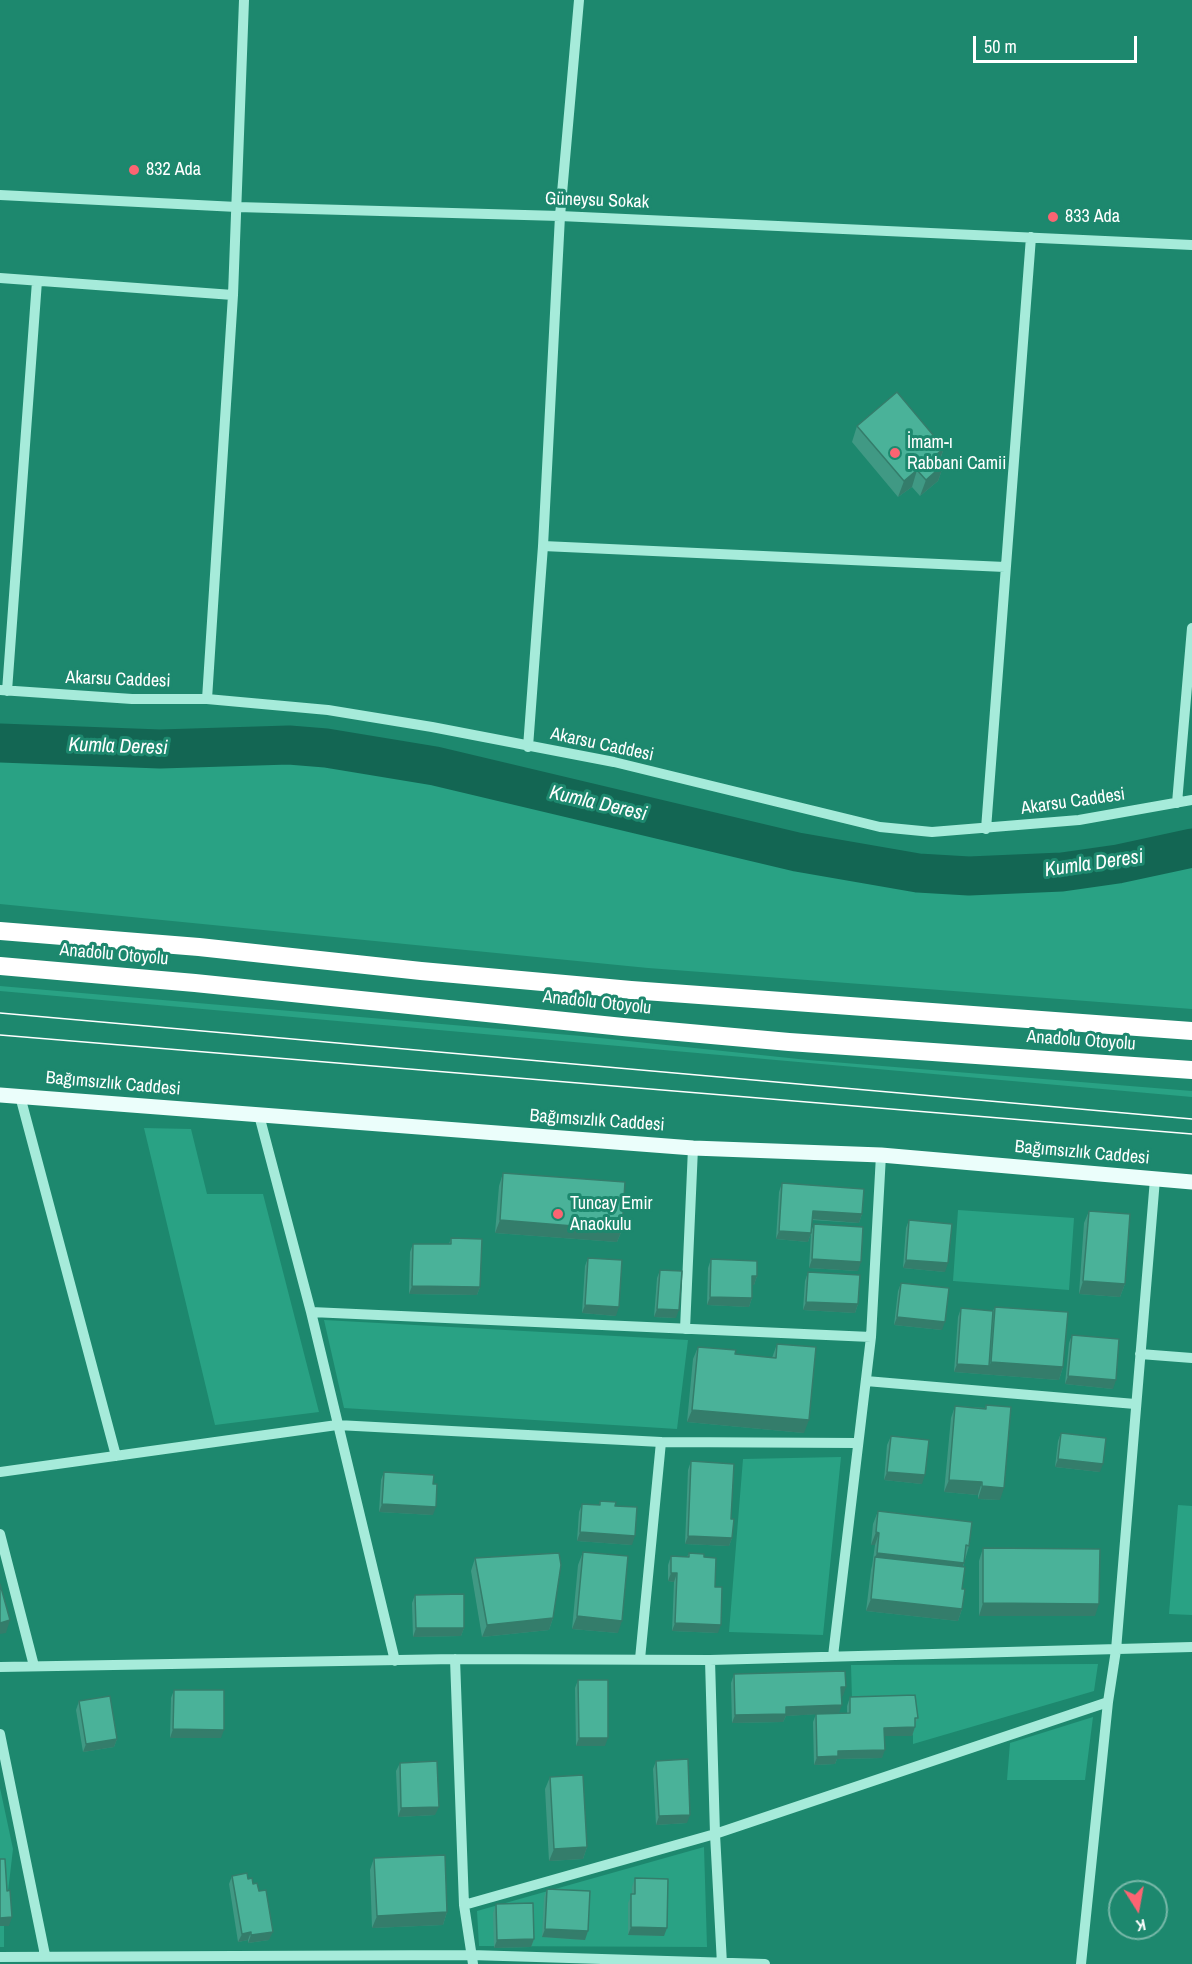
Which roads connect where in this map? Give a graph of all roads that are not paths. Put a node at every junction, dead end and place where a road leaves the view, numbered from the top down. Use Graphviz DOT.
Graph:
graph roads {
  1 [pos="244,0"];
  2 [pos="579,0"];
  3 [pos="0,195"];
  4 [pos="237,207"];
  5 [pos="560,216"];
  6 [pos="1031,237"];
  7 [pos="1192,245"];
  8 [pos="0,278"];
  9 [pos="37,281"];
  10 [pos="233,295"];
  11 [pos="543,546"];
  12 [pos="1005,567"];
  13 [pos="1192,628"];
  14 [pos="4,690"];
  15 [pos="207,699"];
  16 [pos="528,747"];
  17 [pos="1192,800"];
  18 [pos="1176,803"];
  19 [pos="986,829"];
  20 [pos="0,931"];
  21 [pos="0,966"];
  22 [pos="1192,1031"];
  23 [pos="1192,1070"];
  24 [pos="0,1095"];
  25 [pos="20,1096"];
  26 [pos="259,1115"];
  27 [pos="693,1148"];
  28 [pos="881,1155"];
  29 [pos="1155,1179"];
  30 [pos="1192,1182"];
  31 [pos="311,1312"];
  32 [pos="686,1329"];
  33 [pos="871,1337"];
  34 [pos="1140,1354"];
  35 [pos="1192,1358"];
  36 [pos="866,1381"];
  37 [pos="1135,1404"];
  38 [pos="337,1425"];
  39 [pos="661,1443"];
  40 [pos="857,1443"];
  41 [pos="116,1456"];
  42 [pos="0,1472"];
  43 [pos="0,1534"];
  44 [pos="1192,1647"];
  45 [pos="1116,1650"];
  46 [pos="833,1656"];
  47 [pos="455,1659"];
  48 [pos="640,1659"];
  49 [pos="710,1660"];
  50 [pos="394,1661"];
  51 [pos="34,1666"];
  52 [pos="0,1667"];
  53 [pos="1108,1702"];
  54 [pos="0,1734"];
  55 [pos="715,1834"];
  56 [pos="464,1905"];
  57 [pos="45,1955"];
  58 [pos="0,1957"];
  59 [pos="215,1960"];
  60 [pos="472,1960"];
  61 [pos="722,1963"];
  62 [pos="765,1964"];
  63 [pos="1081,1964"];
  1 -- 4 [label="street"];
  2 -- 5 [label="street"];
  3 -- 4 [label="street, Güneysu Sokak"];
  4 -- 5 [label="street, Güneysu Sokak"];
  4 -- 10 [label="street"];
  5 -- 6 [label="street, Güneysu Sokak"];
  5 -- 11 [label="street"];
  6 -- 7 [label="street, Güneysu Sokak"];
  6 -- 12 [label="street"];
  8 -- 9 [label="street"];
  9 -- 10 [label="street"];
  9 -- 14 [label="street"];
  10 -- 15 [label="street"];
  11 -- 12 [label="street"];
  11 -- 16 [label="street"];
  12 -- 19 [label="street"];
  13 -- 18 [label="street"];
  14 -- 15 [label="street, Akarsu Caddesi"];
  15 -- 16 [label="street, Akarsu Caddesi"];
  16 -- 19 [label="street, Akarsu Caddesi"];
  17 -- 18 [label="street, Akarsu Caddesi"];
  18 -- 19 [label="street, Akarsu Caddesi"];
  20 -- 22 [label="highway, Anadolu Otoyolu"];
  21 -- 23 [label="highway, Anadolu Otoyolu"];
  24 -- 25 [label="main road, Bağımsızlık Caddesi"];
  25 -- 26 [label="main road, Bağımsızlık Caddesi"];
  25 -- 41 [label="street"];
  26 -- 27 [label="main road, Bağımsızlık Caddesi"];
  26 -- 31 [label="street"];
  27 -- 28 [label="main road, Bağımsızlık Caddesi"];
  27 -- 32 [label="street"];
  28 -- 29 [label="main road, Bağımsızlık Caddesi"];
  28 -- 33 [label="street"];
  29 -- 30 [label="main road, Bağımsızlık Caddesi"];
  29 -- 34 [label="street"];
  31 -- 32 [label="street"];
  31 -- 38 [label="street"];
  32 -- 33 [label="street"];
  33 -- 36 [label="street"];
  34 -- 35 [label="street"];
  34 -- 37 [label="street"];
  36 -- 37 [label="street"];
  36 -- 40 [label="street"];
  37 -- 45 [label="street"];
  38 -- 39 [label="street"];
  38 -- 41 [label="street"];
  38 -- 50 [label="street"];
  39 -- 40 [label="street"];
  39 -- 48 [label="street"];
  40 -- 46 [label="street"];
  41 -- 42 [label="street"];
  43 -- 51 [label="street"];
  44 -- 45 [label="street"];
  45 -- 46 [label="street"];
  45 -- 53 [label="street"];
  46 -- 49 [label="street"];
  47 -- 48 [label="street"];
  47 -- 50 [label="street"];
  47 -- 56 [label="street"];
  48 -- 49 [label="street"];
  49 -- 55 [label="street"];
  50 -- 51 [label="street"];
  51 -- 52 [label="street"];
  53 -- 55 [label="street"];
  53 -- 63 [label="street"];
  54 -- 57 [label="street"];
  55 -- 56 [label="street"];
  55 -- 61 [label="street"];
  56 -- 60 [label="street"];
  57 -- 58 [label="street"];
  57 -- 59 [label="street"];
  59 -- 60 [label="street"];
  60 -- 61 [label="street"];
  61 -- 62 [label="street"];
}
